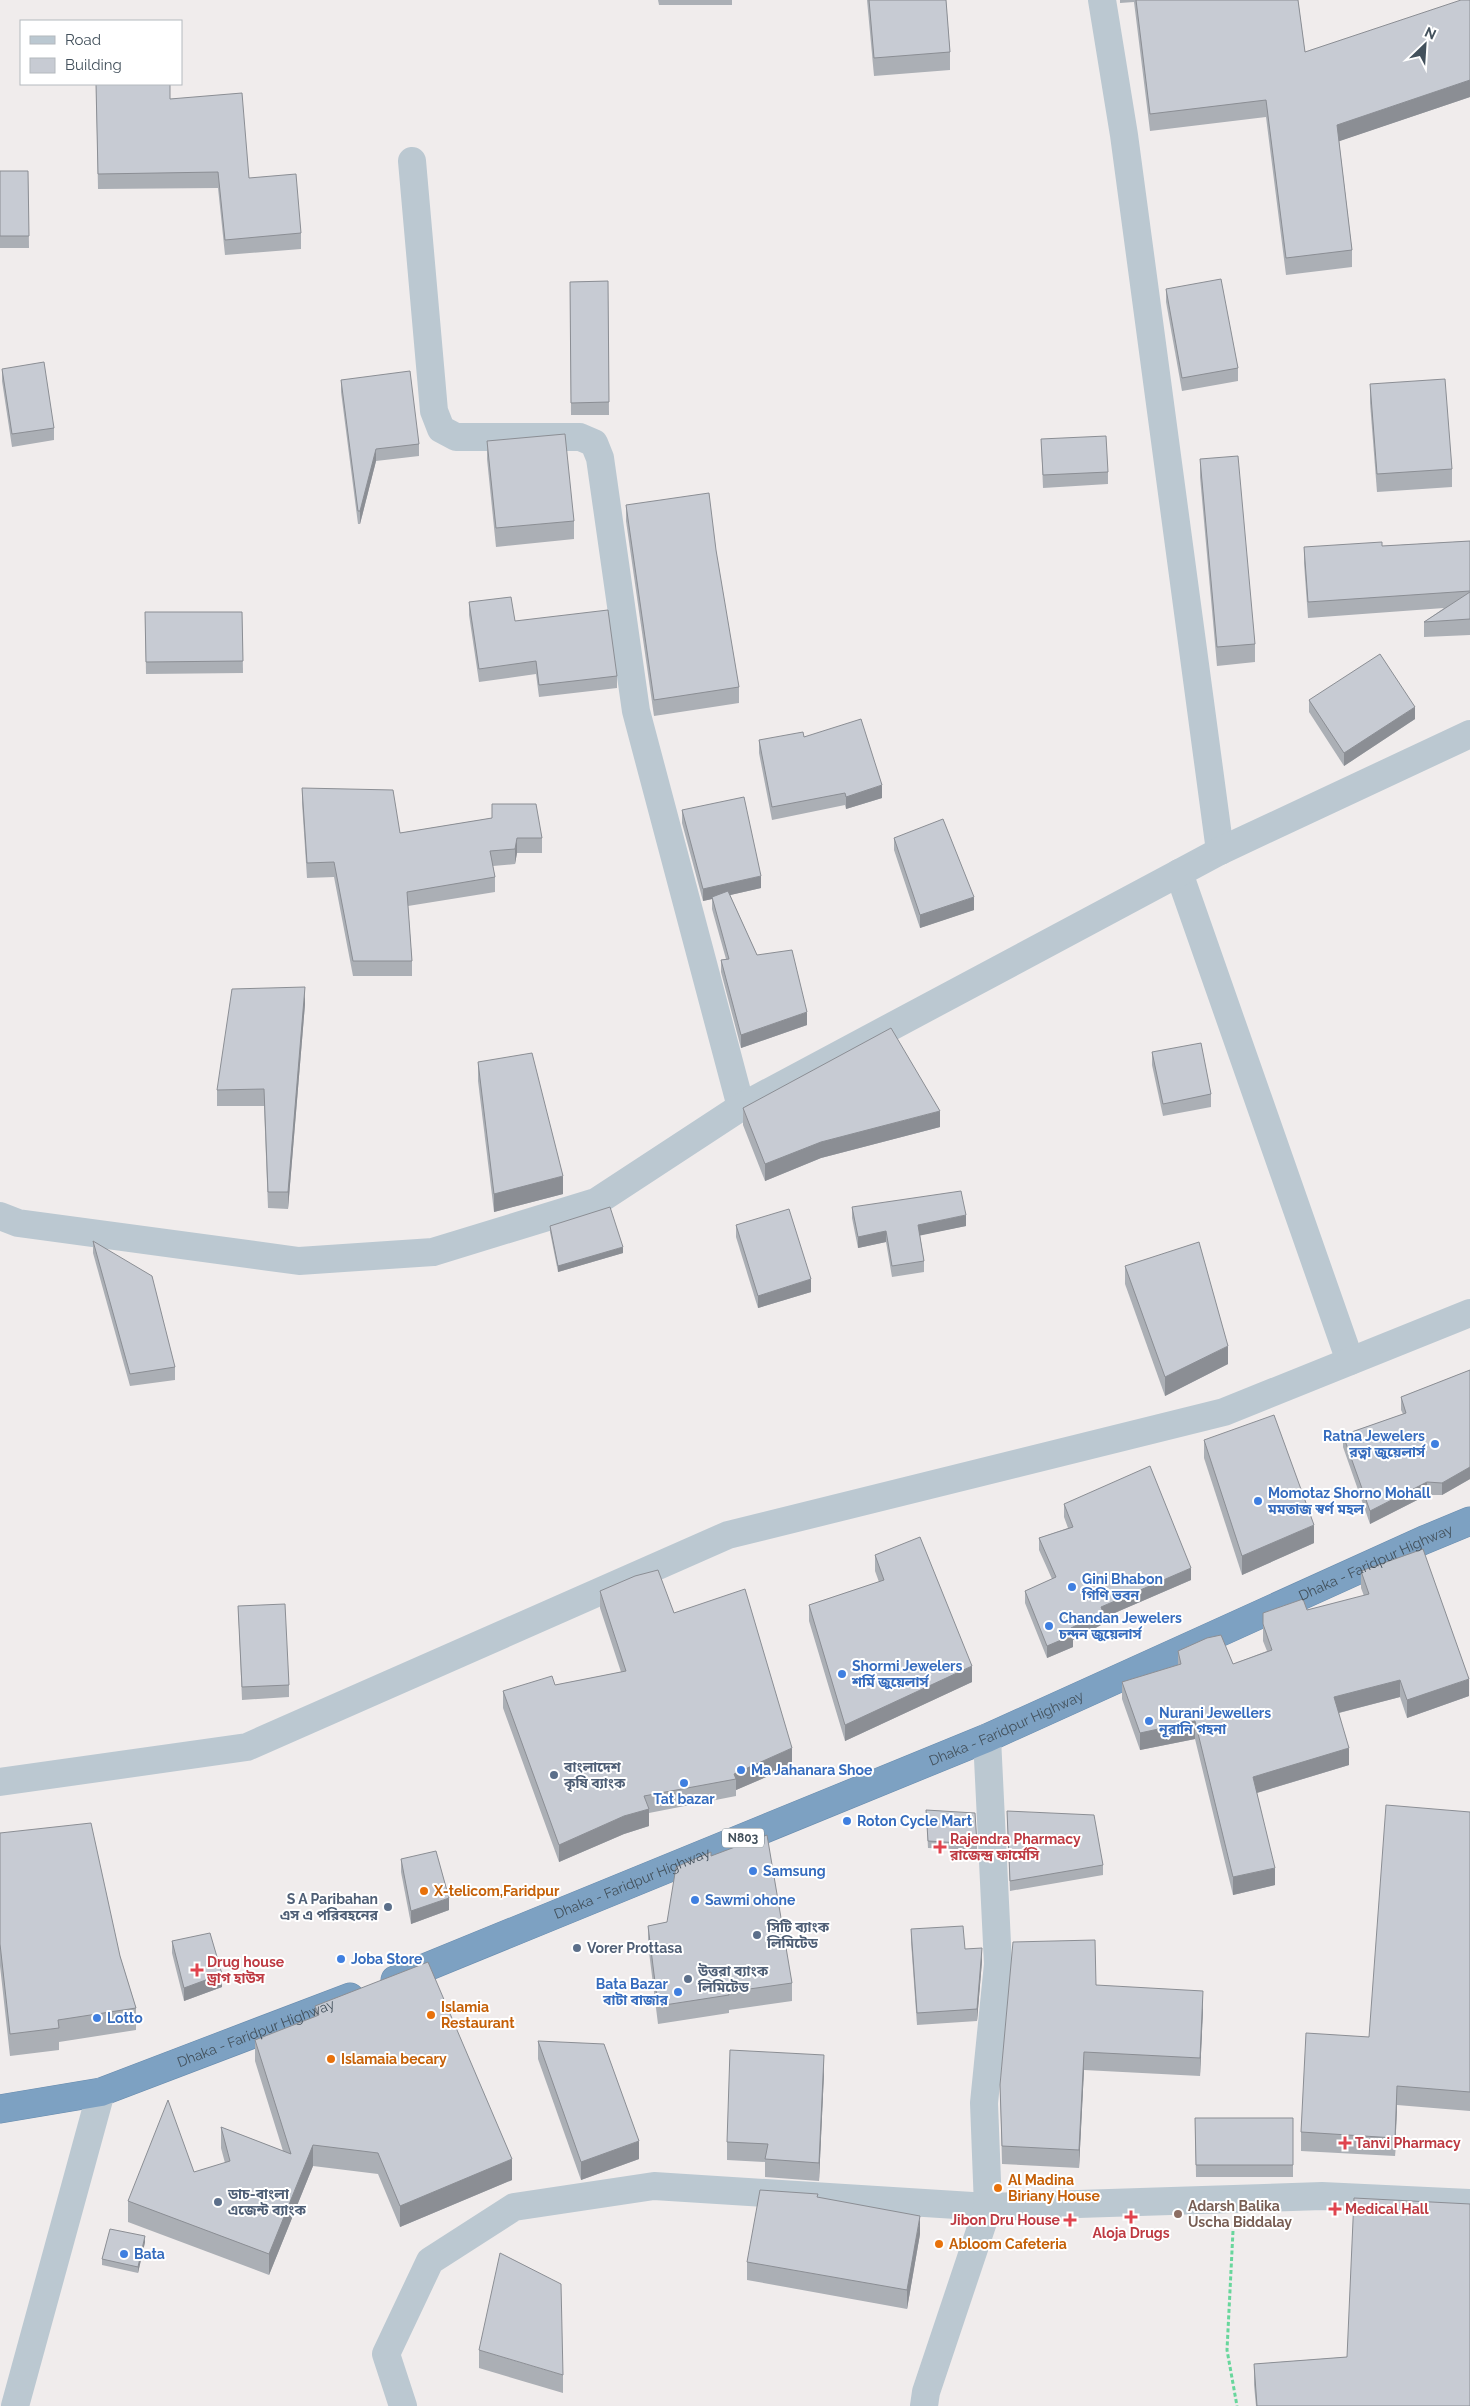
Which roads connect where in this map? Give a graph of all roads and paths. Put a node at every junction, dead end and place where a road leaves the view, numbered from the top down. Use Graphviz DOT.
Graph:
graph roads {
  1 [pos="1102,0"];
  2 [pos="412,161"];
  3 [pos="1470,734"];
  4 [pos="1220,851"];
  5 [pos="1179,873"];
  6 [pos="741,1107"];
  7 [pos="0,1216"];
  8 [pos="1470,1312"];
  9 [pos="1350,1361"];
  10 [pos="1470,1521"];
  11 [pos="987,1738"];
  12 [pos="0,1782"];
  13 [pos="102,2092"];
  14 [pos="0,2109"];
  15 [pos="1234,2198"];
  16 [pos="1470,2203"];
  17 [pos="988,2206"];
  18 [pos="15,2406"];
  19 [pos="403,2406"];
  20 [pos="924,2406"];
  21 [pos="1237,2406"];
  1 -- 4 [label="street"];
  2 -- 6 [label="street"];
  3 -- 4 [label="street"];
  4 -- 5 [label="street"];
  5 -- 6 [label="street"];
  5 -- 9 [label="street"];
  6 -- 7 [label="street"];
  8 -- 9 [label="street"];
  9 -- 12 [label="street"];
  10 -- 11 [label="highway, Dhaka - Faridpur Highway / N803"];
  11 -- 13 [label="highway, Dhaka - Faridpur Highway / N803"];
  11 -- 17 [label="street"];
  13 -- 14 [label="highway, Dhaka - Faridpur Highway / N803"];
  13 -- 18 [label="street"];
  15 -- 16 [label="street"];
  15 -- 17 [label="street"];
  15 -- 21 [label="path"];
  17 -- 19 [label="street"];
  17 -- 20 [label="street"];
}
